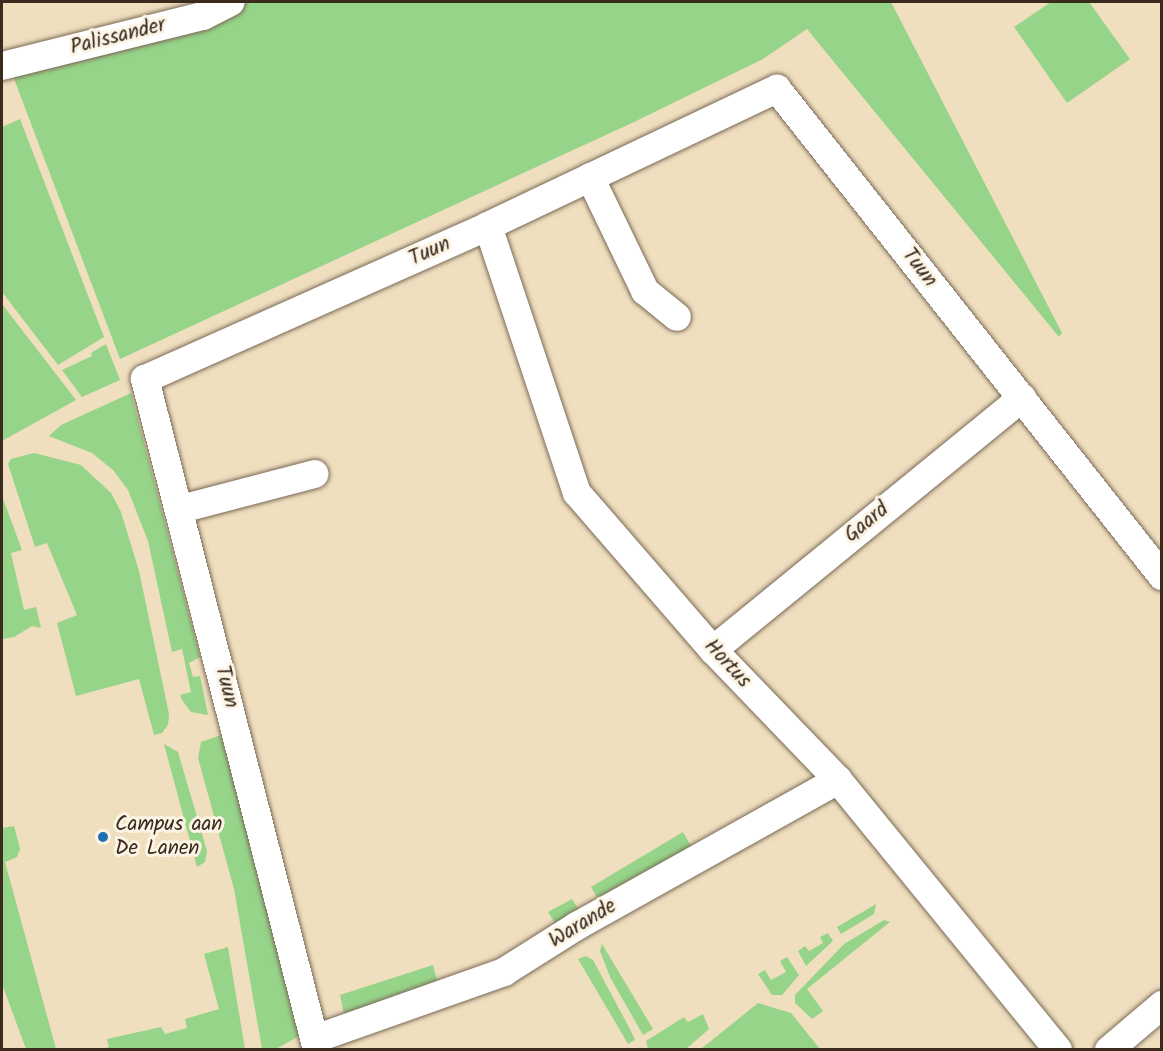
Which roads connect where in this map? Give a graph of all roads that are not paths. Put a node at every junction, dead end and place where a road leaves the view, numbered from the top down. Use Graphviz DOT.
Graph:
graph roads {
  1 [pos="231,2"];
  2 [pos="2,66"];
  3 [pos="590,177"];
  4 [pos="488,226"];
  5 [pos="677,317"];
  6 [pos="1022,398"];
  7 [pos="314,474"];
  8 [pos="181,509"];
  9 [pos="1161,576"];
  10 [pos="712,650"];
  11 [pos="838,780"];
  12 [pos="1161,1005"];
  13 [pos="316,1044"];
  14 [pos="1058,1050"];
  15 [pos="1109,1050"];
  1 -- 2 [label="street, Palissander"];
  3 -- 4 [label="street, Tuun"];
  3 -- 5 [label="street"];
  3 -- 6 [label="street, Tuun"];
  4 -- 8 [label="street, Tuun"];
  4 -- 10 [label="street, Hortus"];
  6 -- 9 [label="street, Tuun"];
  6 -- 10 [label="street, Gaard"];
  7 -- 8 [label="street"];
  8 -- 13 [label="street, Tuun"];
  10 -- 11 [label="street, Hortus"];
  11 -- 13 [label="street, Warande"];
  11 -- 14 [label="street, Hortus"];
  12 -- 15 [label="street"];
}
